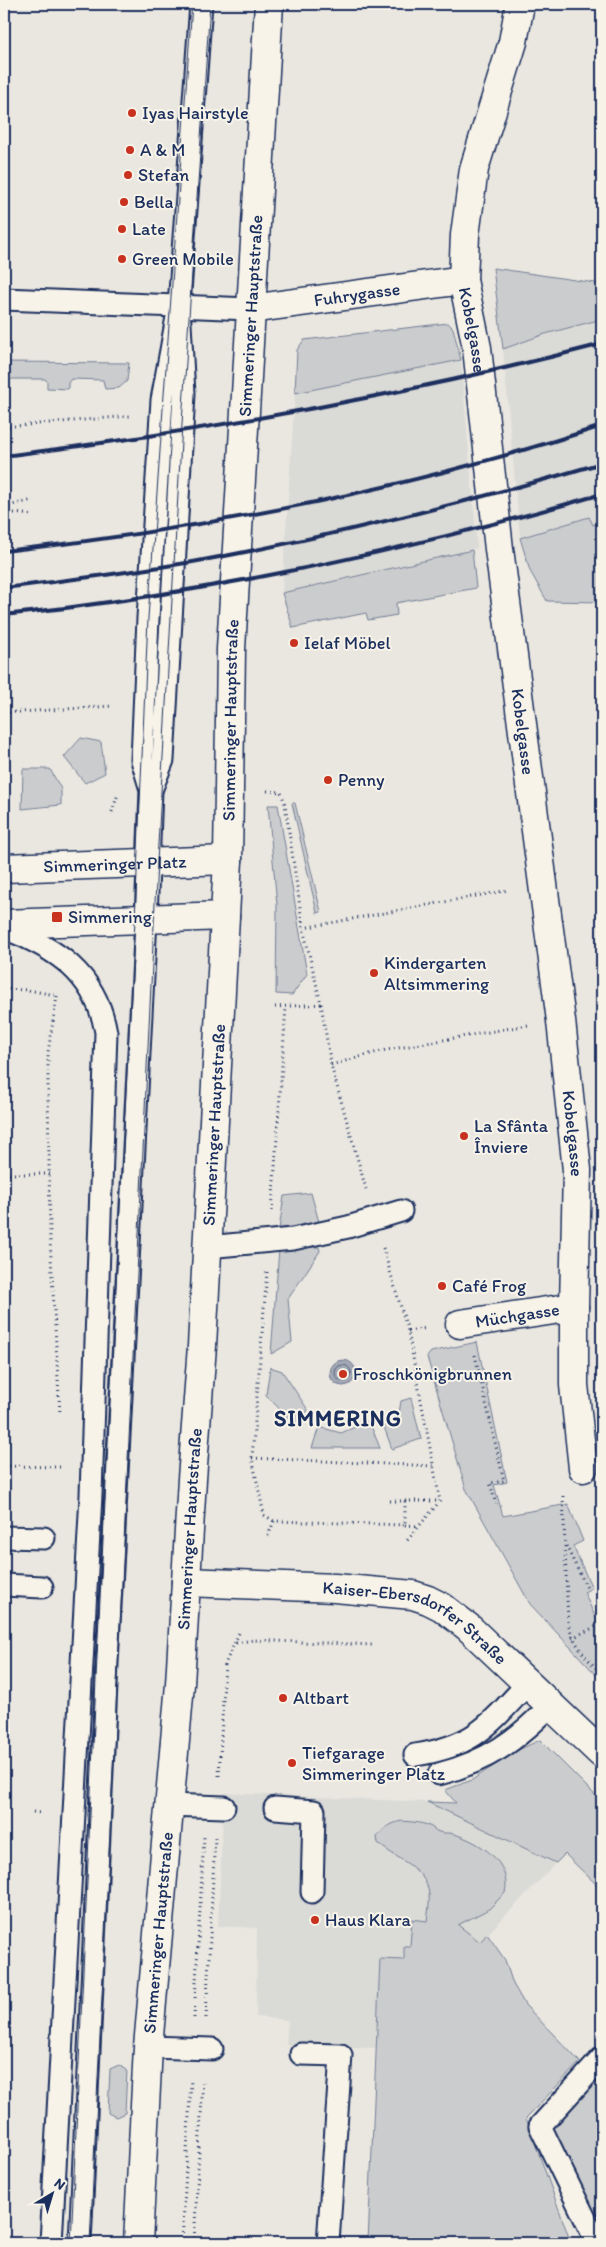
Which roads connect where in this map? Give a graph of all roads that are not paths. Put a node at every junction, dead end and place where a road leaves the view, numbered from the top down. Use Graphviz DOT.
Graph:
graph roads {
  1 [pos="201,4"];
  2 [pos="269,4"];
  3 [pos="520,4"];
  4 [pos="463,280"];
  5 [pos="4,300"];
  6 [pos="179,306"];
  7 [pos="250,309"];
  8 [pos="228,860"];
  9 [pos="148,862"];
  10 [pos="4,868"];
  11 [pos="225,916"];
  12 [pos="146,919"];
  13 [pos="4,924"];
  14 [pos="4,928"];
  15 [pos="400,1211"];
  16 [pos="207,1247"];
  17 [pos="574,1307"];
  18 [pos="460,1324"];
  19 [pos="583,1468"];
  20 [pos="4,1537"];
  21 [pos="44,1538"];
  22 [pos="186,1582"];
  23 [pos="4,1585"];
  24 [pos="42,1588"];
  25 [pos="528,1683"];
  26 [pos="551,1705"];
  27 [pos="602,1754"];
  28 [pos="415,1755"];
  29 [pos="439,1774"];
  30 [pos="168,1805"];
  31 [pos="216,1807"];
  32 [pos="275,1808"];
  33 [pos="312,1892"];
  34 [pos="148,2047"];
  35 [pos="203,2049"];
  36 [pos="301,2054"];
  37 [pos="602,2058"];
  38 [pos="51,2243"];
  39 [pos="80,2243"];
  40 [pos="138,2243"];
  41 [pos="328,2243"];
  42 [pos="596,2243"];
  1 -- 6 [label="lane"];
  2 -- 7 [label="main road, Simmeringer Hauptstraße"];
  3 -- 4 [label="main road, Kobelgasse"];
  4 -- 7 [label="main road, Fuhrygasse"];
  4 -- 17 [label="main road, Kobelgasse"];
  5 -- 6 [label="lane"];
  6 -- 7 [label="lane"];
  6 -- 9 [label="lane"];
  7 -- 8 [label="main road, Simmeringer Hauptstraße"];
  8 -- 9 [label="main road, Simmeringer Platz"];
  8 -- 11 [label="main road, Simmeringer Hauptstraße"];
  9 -- 10 [label="main road, Simmeringer Platz"];
  9 -- 12 [label="lane"];
  11 -- 12 [label="main road"];
  11 -- 16 [label="main road, Simmeringer Hauptstraße"];
  12 -- 13 [label="main road"];
  12 -- 39 [label="lane"];
  14 -- 38 [label="lane"];
  15 -- 16 [label="lane"];
  16 -- 22 [label="main road, Simmeringer Hauptstraße"];
  17 -- 18 [label="main road, Müchgasse"];
  17 -- 19 [label="main road, Kobelgasse"];
  20 -- 21 [label="lane"];
  22 -- 25 [label="main road, Kaiser-Ebersdorfer Straße"];
  22 -- 30 [label="main road, Simmeringer Hauptstraße"];
  23 -- 24 [label="lane"];
  25 -- 26 [label="main road, Kaiser-Ebersdorfer Straße"];
  25 -- 28 [label="lane"];
  26 -- 27 [label="main road, Kaiser-Ebersdorfer Straße"];
  26 -- 29 [label="lane"];
  30 -- 31 [label="lane"];
  30 -- 34 [label="main road, Simmeringer Hauptstraße"];
  32 -- 33 [label="lane"];
  34 -- 35 [label="lane"];
  34 -- 40 [label="main road, Simmeringer Hauptstraße"];
  36 -- 41 [label="lane"];
  37 -- 42 [label="lane"];
}
